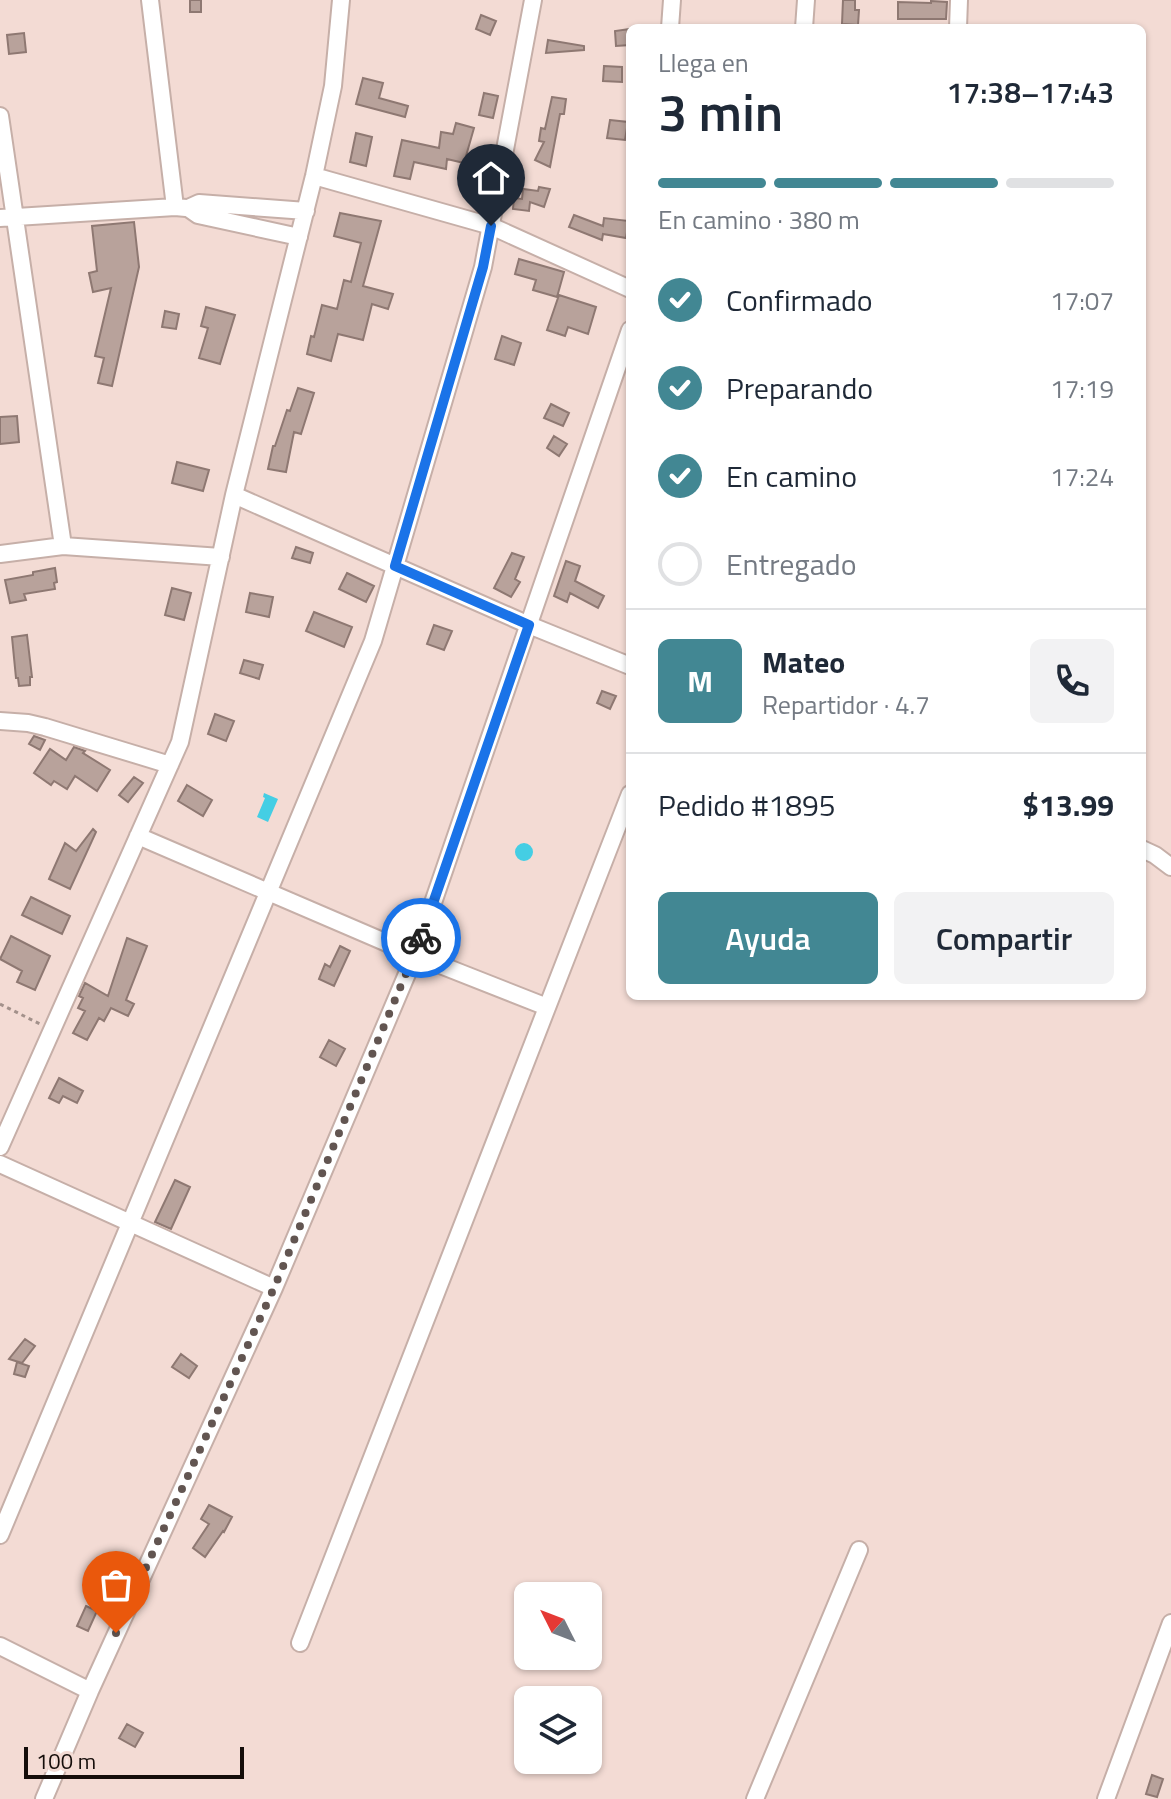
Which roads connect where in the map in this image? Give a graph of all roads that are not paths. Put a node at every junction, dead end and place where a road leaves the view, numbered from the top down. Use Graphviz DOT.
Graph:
graph roads {
  1 [pos="150,0"];
  2 [pos="341,0"];
  3 [pos="533,0"];
  4 [pos="672,0"];
  5 [pos="806,0"];
  6 [pos="959,0"];
  7 [pos="670,24"];
  8 [pos="804,24"];
  9 [pos="958,24"];
  10 [pos="0,116"];
  11 [pos="314,176"];
  12 [pos="182,207"];
  13 [pos="306,211"];
  14 [pos="8,217"];
  15 [pos="491,226"];
  16 [pos="299,237"];
  17 [pos="626,287"];
  18 [pos="626,342"];
  19 [pos="234,495"];
  20 [pos="63,546"];
  21 [pos="0,554"];
  22 [pos="221,557"];
  23 [pos="395,566"];
  24 [pos="529,625"];
  25 [pos="626,664"];
  26 [pos="0,721"];
  27 [pos="170,765"];
  28 [pos="626,804"];
  29 [pos="138,836"];
  30 [pos="1146,851"];
  31 [pos="1171,867"];
  32 [pos="269,891"];
  33 [pos="415,955"];
  34 [pos="547,1007"];
  35 [pos="0,1147"];
  36 [pos="0,1164"];
  37 [pos="130,1224"];
  38 [pos="274,1288"];
  39 [pos="0,1535"];
  40 [pos="859,1550"];
  41 [pos="1171,1623"];
  42 [pos="300,1643"];
  43 [pos="0,1646"];
  44 [pos="90,1691"];
  45 [pos="44,1799"];
  46 [pos="755,1799"];
  47 [pos="1106,1799"];
  1 -- 12 [label="street"];
  2 -- 11 [label="street"];
  3 -- 15 [label="street"];
  4 -- 7 [label="street"];
  5 -- 8 [label="street"];
  6 -- 9 [label="street"];
  10 -- 14 [label="street"];
  11 -- 13 [label="street"];
  11 -- 15 [label="street"];
  12 -- 13 [label="street"];
  12 -- 14 [label="street"];
  12 -- 16 [label="street"];
  13 -- 16 [label="street"];
  14 -- 20 [label="street"];
  15 -- 17 [label="street"];
  15 -- 23 [label="street"];
  16 -- 19 [label="street"];
  18 -- 24 [label="street"];
  19 -- 22 [label="street"];
  19 -- 23 [label="street"];
  20 -- 21 [label="street"];
  20 -- 22 [label="street"];
  22 -- 27 [label="street"];
  23 -- 24 [label="street"];
  23 -- 32 [label="street"];
  24 -- 25 [label="street"];
  24 -- 33 [label="street"];
  26 -- 27 [label="street"];
  27 -- 29 [label="street"];
  28 -- 34 [label="street"];
  29 -- 32 [label="street"];
  29 -- 35 [label="street"];
  30 -- 31 [label="street"];
  32 -- 33 [label="street"];
  32 -- 37 [label="street"];
  33 -- 34 [label="street"];
  33 -- 38 [label="street"];
  34 -- 42 [label="street"];
  36 -- 37 [label="street"];
  37 -- 38 [label="street"];
  37 -- 39 [label="street"];
  38 -- 44 [label="street"];
  40 -- 46 [label="street"];
  41 -- 47 [label="street"];
  43 -- 44 [label="street"];
  44 -- 45 [label="street"];
}
